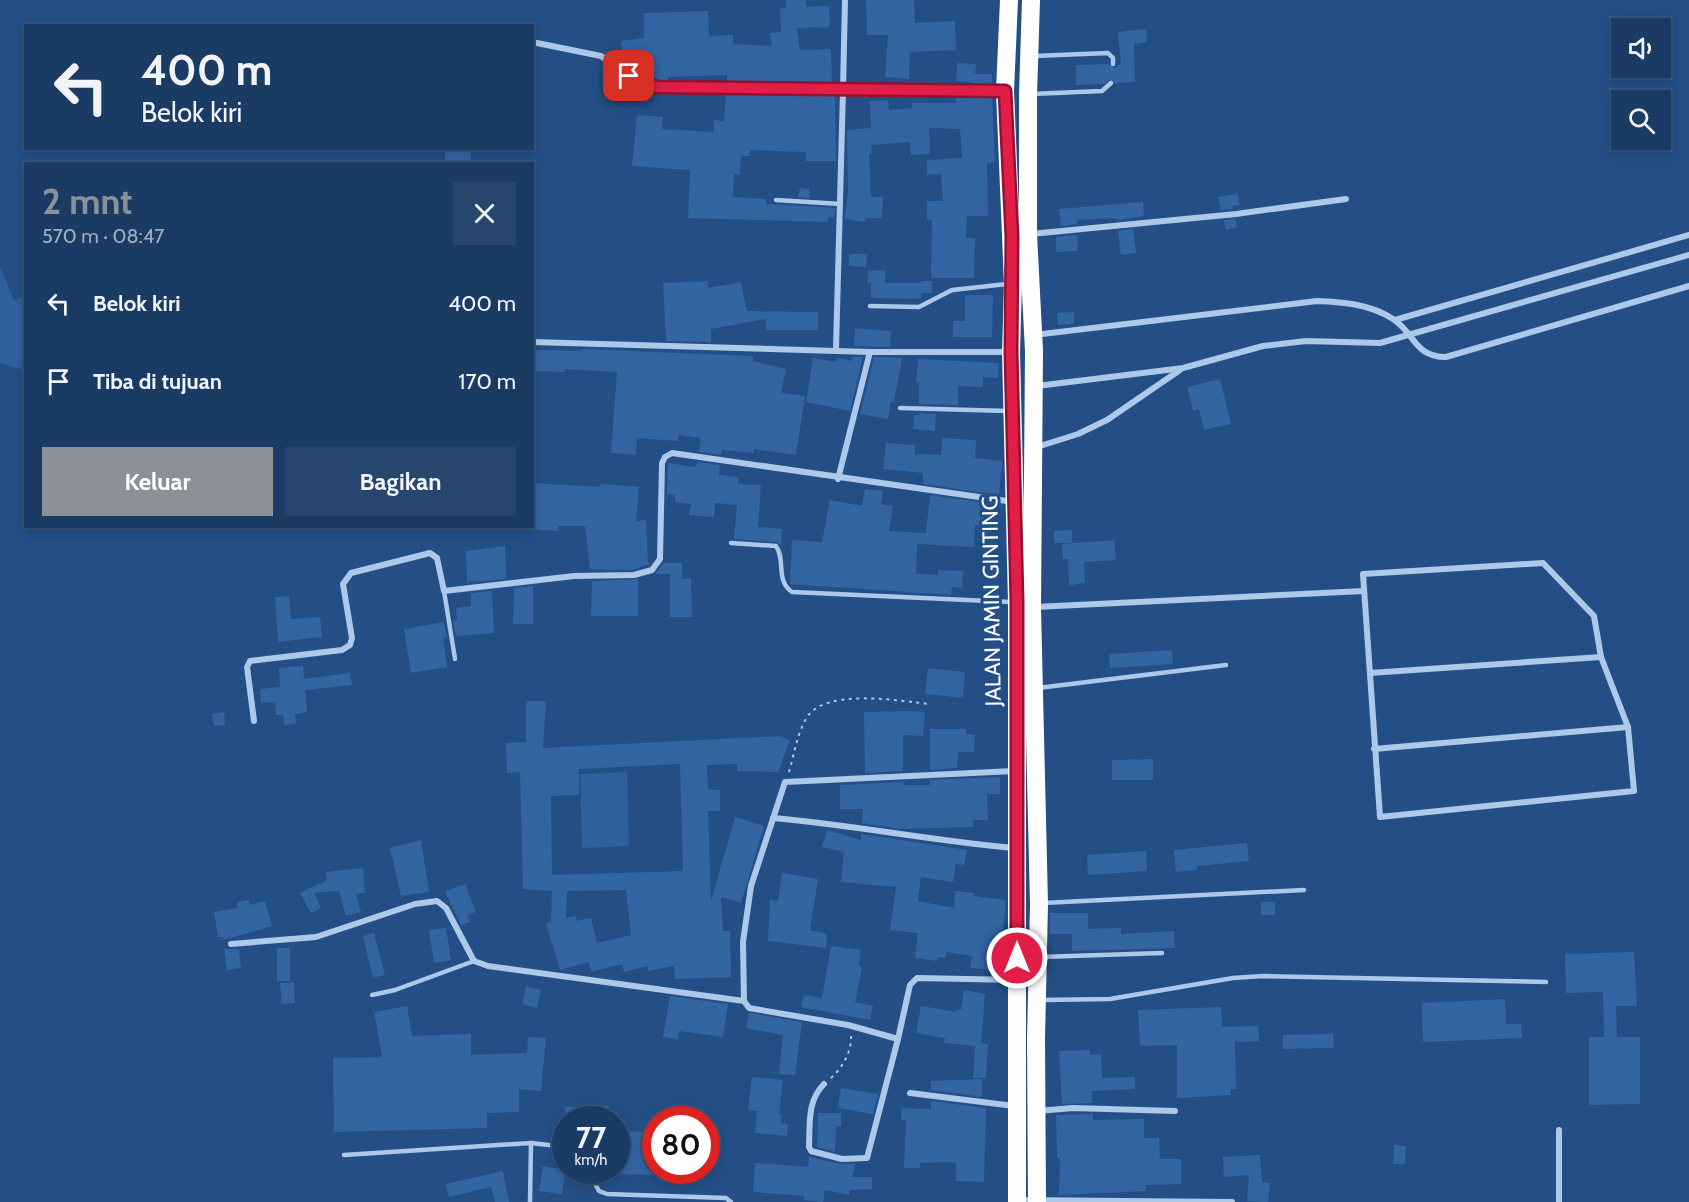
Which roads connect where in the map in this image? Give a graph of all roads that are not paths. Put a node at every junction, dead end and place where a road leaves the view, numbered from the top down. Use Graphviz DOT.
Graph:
graph roads {
  1 [pos="845,0"];
  2 [pos="1009,0"];
  3 [pos="1031,0"];
  4 [pos="534,42"];
  5 [pos="1028,57"];
  6 [pos="1113,64"];
  7 [pos="1112,83"];
  8 [pos="843,90"];
  9 [pos="1005,91"];
  10 [pos="1028,95"];
  11 [pos="1346,199"];
  12 [pos="776,200"];
  13 [pos="841,204"];
  14 [pos="1028,234"];
  15 [pos="1689,236"];
  16 [pos="1689,255"];
  17 [pos="1013,284"];
  18 [pos="1689,286"];
  19 [pos="870,306"];
  20 [pos="1395,320"];
  21 [pos="1033,335"];
  22 [pos="1408,336"];
  23 [pos="534,342"];
  24 [pos="836,349"];
  25 [pos="870,352"];
  26 [pos="1011,352"];
  27 [pos="1183,368"];
  28 [pos="1034,386"];
  29 [pos="900,408"];
  30 [pos="1012,411"];
  31 [pos="1033,448"];
  32 [pos="838,478"];
  33 [pos="1014,502"];
  34 [pos="731,543"];
  35 [pos="444,591"];
  36 [pos="1364,591"];
  37 [pos="1025,605"];
  38 [pos="1601,657"];
  39 [pos="454,659"];
  40 [pos="1226,665"];
  41 [pos="1370,673"];
  42 [pos="1034,689"];
  43 [pos="254,721"];
  44 [pos="1628,727"];
  45 [pos="1374,749"];
  46 [pos="1017,771"];
  47 [pos="773,818"];
  48 [pos="1017,848"];
  49 [pos="1304,890"];
  50 [pos="1039,903"];
  51 [pos="231,944"];
  52 [pos="1162,953"];
  53 [pos="1036,957"];
  54 [pos="474,961"];
  55 [pos="1016,980"];
  56 [pos="1546,982"];
  57 [pos="372,995"];
  58 [pos="1036,1000"];
  59 [pos="744,1001"];
  60 [pos="898,1039"];
  61 [pos="824,1084"];
  62 [pos="910,1093"];
  63 [pos="1018,1106"];
  64 [pos="1036,1111"];
  65 [pos="1174,1111"];
  66 [pos="1559,1130"];
  67 [pos="531,1143"];
  68 [pos="552,1146"];
  69 [pos="344,1155"];
  70 [pos="595,1184"];
  71 [pos="631,1199"];
  72 [pos="1014,1201"];
  73 [pos="1037,1201"];
  74 [pos="530,1202"];
  75 [pos="731,1202"];
  76 [pos="1232,1202"];
  77 [pos="1559,1202"];
  1 -- 8 [label="street"];
  2 -- 9 [label="highway, JALAN JAMIN GINTING"];
  3 -- 5 [label="highway, JALAN JAMIN GINTING"];
  4 -- 8 [label="street"];
  5 -- 6 [label="lane"];
  5 -- 10 [label="highway, JALAN JAMIN GINTING"];
  7 -- 10 [label="lane"];
  8 -- 9 [label="street"];
  8 -- 13 [label="street"];
  9 -- 17 [label="highway, JALAN JAMIN GINTING"];
  10 -- 14 [label="highway, JALAN JAMIN GINTING"];
  11 -- 14 [label="street"];
  12 -- 13 [label="lane"];
  13 -- 24 [label="street"];
  14 -- 21 [label="highway, JALAN JAMIN GINTING"];
  15 -- 20 [label="street"];
  16 -- 22 [label="street"];
  17 -- 19 [label="lane"];
  17 -- 26 [label="highway, JALAN JAMIN GINTING"];
  18 -- 22 [label="street"];
  20 -- 21 [label="street"];
  20 -- 22 [label="street"];
  21 -- 28 [label="highway, JALAN JAMIN GINTING"];
  22 -- 27 [label="street"];
  23 -- 24 [label="street"];
  24 -- 25 [label="street"];
  25 -- 26 [label="street"];
  25 -- 32 [label="street"];
  26 -- 30 [label="highway, JALAN JAMIN GINTING"];
  27 -- 28 [label="street"];
  27 -- 31 [label="street"];
  28 -- 31 [label="highway, JALAN JAMIN GINTING"];
  29 -- 30 [label="lane"];
  30 -- 33 [label="highway, JALAN JAMIN GINTING"];
  31 -- 37 [label="highway, JALAN JAMIN GINTING"];
  32 -- 33 [label="street"];
  32 -- 35 [label="street"];
  33 -- 37 [label="highway, JALAN JAMIN GINTING"];
  34 -- 37 [label="lane"];
  35 -- 39 [label="lane"];
  35 -- 43 [label="street"];
  36 -- 37 [label="street"];
  36 -- 38 [label="street"];
  36 -- 41 [label="street"];
  37 -- 42 [label="highway, JALAN JAMIN GINTING"];
  37 -- 46 [label="highway, JALAN JAMIN GINTING"];
  38 -- 41 [label="street"];
  38 -- 44 [label="street"];
  40 -- 42 [label="lane"];
  41 -- 45 [label="street"];
  42 -- 50 [label="highway, JALAN JAMIN GINTING"];
  44 -- 45 [label="street"];
  44 -- 45 [label="street"];
  46 -- 47 [label="street"];
  46 -- 48 [label="highway, JALAN JAMIN GINTING"];
  47 -- 48 [label="street"];
  47 -- 59 [label="street"];
  48 -- 55 [label="highway, JALAN JAMIN GINTING"];
  49 -- 50 [label="lane"];
  50 -- 53 [label="highway, JALAN JAMIN GINTING"];
  51 -- 54 [label="street"];
  52 -- 53 [label="lane"];
  53 -- 58 [label="highway, JALAN JAMIN GINTING"];
  54 -- 57 [label="lane"];
  54 -- 59 [label="street"];
  55 -- 60 [label="street"];
  55 -- 63 [label="highway, JALAN JAMIN GINTING"];
  56 -- 58 [label="lane"];
  58 -- 64 [label="highway, JALAN JAMIN GINTING"];
  59 -- 60 [label="street"];
  60 -- 61 [label="street"];
  62 -- 63 [label="street"];
  63 -- 72 [label="highway, JALAN JAMIN GINTING"];
  64 -- 65 [label="street"];
  64 -- 73 [label="highway, JALAN JAMIN GINTING"];
  66 -- 77 [label="street"];
  67 -- 68 [label="lane"];
  67 -- 69 [label="lane"];
  67 -- 74 [label="lane"];
  70 -- 71 [label="lane"];
  71 -- 75 [label="lane"];
  72 -- 73 [label="street"];
  73 -- 76 [label="street"];
}
